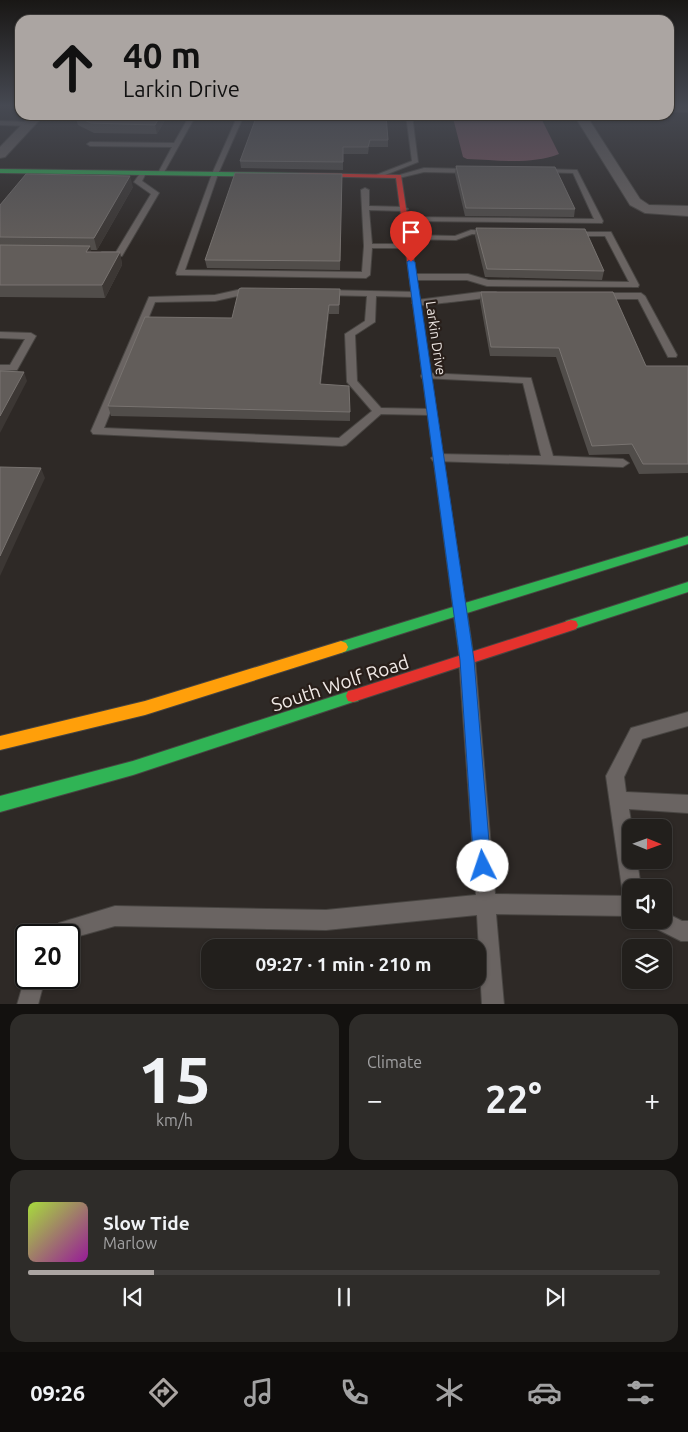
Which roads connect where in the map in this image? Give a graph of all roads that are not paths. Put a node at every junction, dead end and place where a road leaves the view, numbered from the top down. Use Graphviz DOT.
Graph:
graph roads {
  1 [pos="172,152"];
  2 [pos="225,152"];
  3 [pos="414,152"];
  4 [pos="603,152"];
  5 [pos="481,170"];
  6 [pos="0,171"];
  7 [pos="528,171"];
  8 [pos="143,173"];
  9 [pos="161,173"];
  10 [pos="215,174"];
  11 [pos="378,176"];
  12 [pos="399,176"];
  13 [pos="365,190"];
  14 [pos="365,208"];
  15 [pos="688,212"];
  16 [pos="404,214"];
  17 [pos="501,233"];
  18 [pos="559,234"];
  19 [pos="408,242"];
  20 [pos="368,246"];
  21 [pos="99,254"];
  22 [pos="413,277"];
  23 [pos="270,292"];
  24 [pos="316,293"];
  25 [pos="372,293"];
  26 [pos="508,295"];
  27 [pos="584,296"];
  28 [pos="416,299"];
  29 [pos="0,335"];
  30 [pos="672,355"];
  31 [pos="0,368"];
  32 [pos="426,376"];
  33 [pos="378,411"];
  34 [pos="431,412"];
  35 [pos="437,458"];
  36 [pos="548,460"];
  37 [pos="623,463"];
  38 [pos="688,540"];
  39 [pos="688,586"];
  40 [pos="459,612"];
  41 [pos="467,660"];
  42 [pos="688,719"];
  43 [pos="0,743"];
  44 [pos="619,800"];
  45 [pos="0,804"];
  46 [pos="688,804"];
  47 [pos="631,879"];
  48 [pos="486,904"];
  49 [pos="622,906"];
  50 [pos="80,926"];
  51 [pos="672,926"];
  52 [pos="688,932"];
  53 [pos="32,989"];
  54 [pos="27,1004"];
  55 [pos="493,1004"];
  1 -- 9 [label="lane"];
  2 -- 10 [label="lane"];
  3 -- 11 [label="lane"];
  4 -- 15 [label="street"];
  5 -- 12 [label="lane"];
  6 -- 8 [label="street"];
  7 -- 16 [label="lane"];
  8 -- 9 [label="street"];
  8 -- 21 [label="lane"];
  9 -- 10 [label="street"];
  10 -- 11 [label="street"];
  10 -- 20 [label="lane"];
  11 -- 12 [label="street"];
  12 -- 16 [label="street, Larkin Drive"];
  13 -- 14 [label="lane"];
  14 -- 16 [label="lane"];
  14 -- 20 [label="lane"];
  16 -- 19 [label="street, Larkin Drive"];
  17 -- 19 [label="lane"];
  18 -- 22 [label="lane"];
  19 -- 20 [label="lane"];
  19 -- 22 [label="street, Larkin Drive"];
  22 -- 28 [label="street, Larkin Drive"];
  23 -- 33 [label="lane"];
  24 -- 25 [label="lane"];
  25 -- 28 [label="lane"];
  25 -- 33 [label="lane"];
  26 -- 28 [label="lane"];
  27 -- 30 [label="lane"];
  28 -- 32 [label="street, Larkin Drive"];
  29 -- 31 [label="lane"];
  32 -- 34 [label="street, Larkin Drive"];
  32 -- 36 [label="lane"];
  33 -- 34 [label="lane"];
  34 -- 35 [label="street, Larkin Drive"];
  35 -- 36 [label="lane"];
  35 -- 40 [label="street, Larkin Drive"];
  36 -- 37 [label="lane"];
  38 -- 40 [label="street, South Wolf Road"];
  39 -- 41 [label="street, South Wolf Road"];
  40 -- 41 [label="street, Larkin Drive"];
  40 -- 43 [label="street, South Wolf Road"];
  41 -- 45 [label="street, South Wolf Road"];
  41 -- 48 [label="lane"];
  42 -- 44 [label="lane"];
  44 -- 46 [label="lane"];
  44 -- 47 [label="lane"];
  48 -- 49 [label="lane"];
  48 -- 50 [label="lane"];
  48 -- 55 [label="lane"];
  51 -- 52 [label="lane"];
  53 -- 54 [label="lane"];
}
